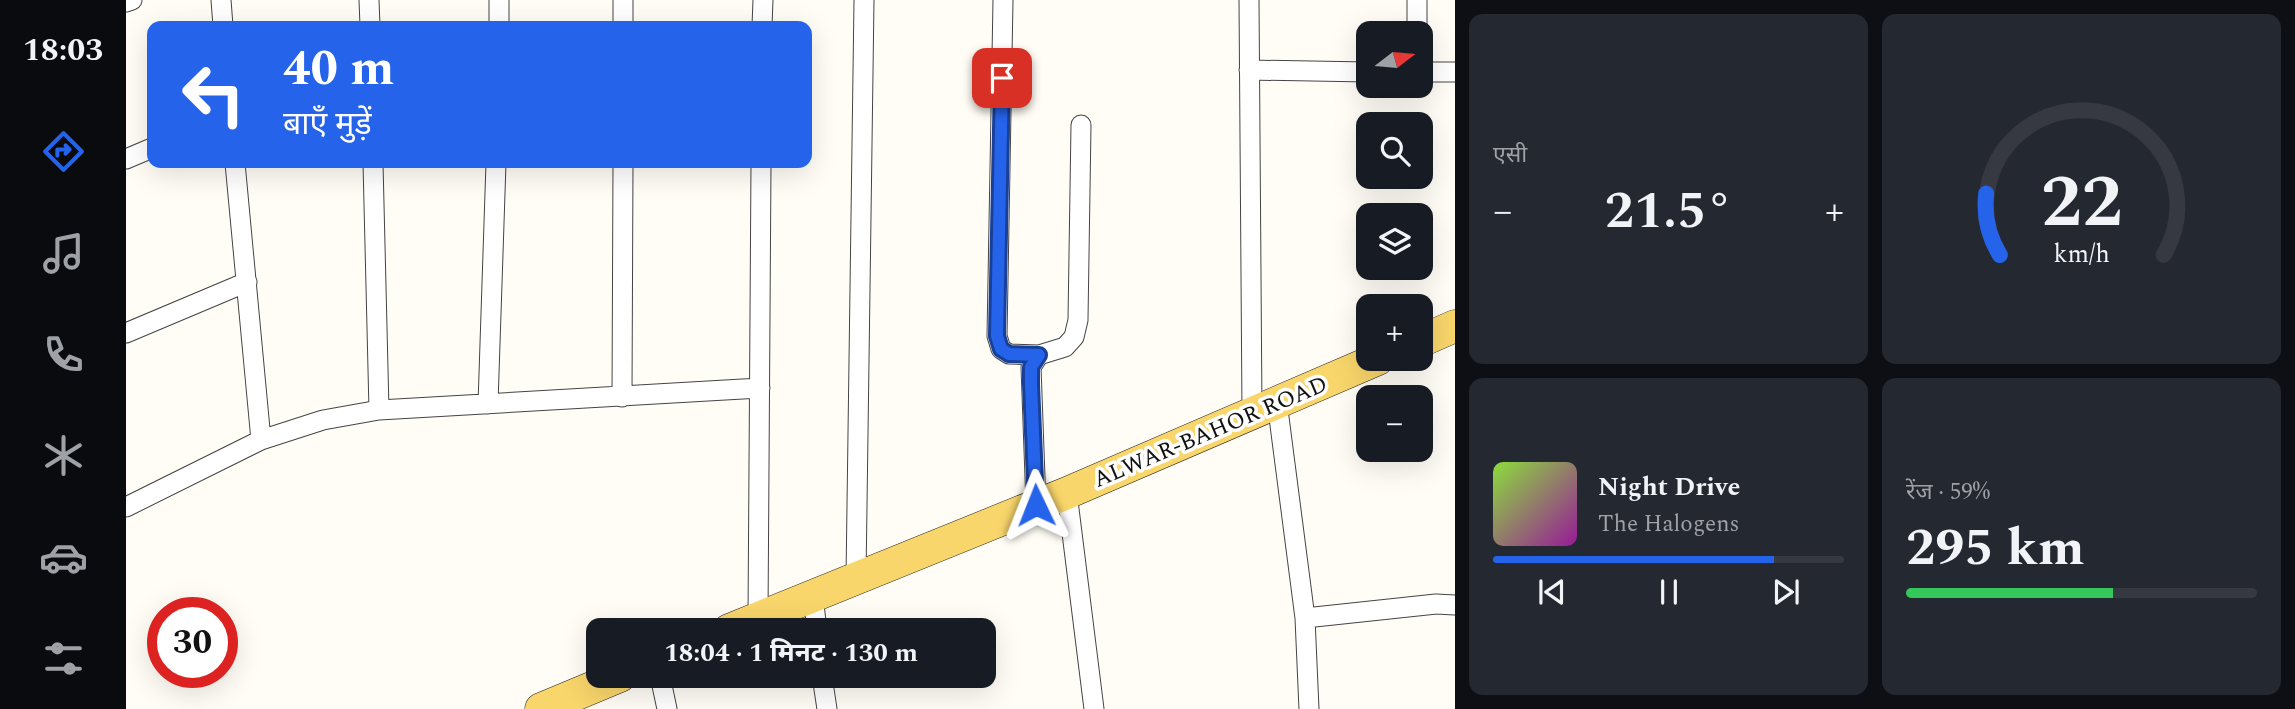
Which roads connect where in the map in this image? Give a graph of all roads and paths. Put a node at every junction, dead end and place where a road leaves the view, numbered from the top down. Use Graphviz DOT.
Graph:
graph roads {
  1 [pos="132,0"];
  2 [pos="221,0"];
  3 [pos="369,0"];
  4 [pos="499,0"];
  5 [pos="624,0"];
  6 [pos="762,0"];
  7 [pos="864,0"];
  8 [pos="1003,0"];
  9 [pos="1249,0"];
  10 [pos="1417,0"];
  11 [pos="126,2"];
  12 [pos="223,21"];
  13 [pos="370,21"];
  14 [pos="499,21"];
  15 [pos="623,21"];
  16 [pos="762,21"];
  17 [pos="1418,21"];
  18 [pos="1249,69"];
  19 [pos="1356,72"];
  20 [pos="1433,72"];
  21 [pos="1455,72"];
  22 [pos="1081,125"];
  23 [pos="147,150"];
  24 [pos="126,159"];
  25 [pos="236,168"];
  26 [pos="373,168"];
  27 [pos="496,168"];
  28 [pos="623,168"];
  29 [pos="761,168"];
  30 [pos="247,282"];
  31 [pos="1455,326"];
  32 [pos="126,333"];
  33 [pos="1433,336"];
  34 [pos="1039,355"];
  35 [pos="1356,368"];
  36 [pos="760,388"];
  37 [pos="622,397"];
  38 [pos="488,404"];
  39 [pos="1265,407"];
  40 [pos="379,410"];
  41 [pos="261,440"];
  42 [pos="1067,493"];
  43 [pos="1036,505"];
  44 [pos="126,507"];
  45 [pos="856,579"];
  46 [pos="813,596"];
  47 [pos="1455,604"];
  48 [pos="758,618"];
  49 [pos="816,618"];
  50 [pos="1305,618"];
  51 [pos="591,688"];
  52 [pos="663,688"];
  53 [pos="824,688"];
  54 [pos="541,709"];
  55 [pos="667,709"];
  56 [pos="827,709"];
  57 [pos="1094,709"];
  58 [pos="1309,709"];
  1 -- 11 [label="street"];
  2 -- 12 [label="street"];
  3 -- 13 [label="street"];
  4 -- 14 [label="street"];
  5 -- 15 [label="street"];
  6 -- 16 [label="street"];
  7 -- 45 [label="street"];
  8 -- 34 [label="street"];
  9 -- 18 [label="street"];
  10 -- 17 [label="street"];
  18 -- 19 [label="street"];
  18 -- 39 [label="street"];
  20 -- 21 [label="street"];
  22 -- 34 [label="street"];
  23 -- 24 [label="street"];
  25 -- 30 [label="street"];
  26 -- 40 [label="street"];
  27 -- 38 [label="street"];
  28 -- 37 [label="street"];
  29 -- 36 [label="street"];
  30 -- 32 [label="street"];
  30 -- 41 [label="street"];
  31 -- 33 [label="main road"];
  34 -- 43 [label="street"];
  35 -- 39 [label="main road, ALWAR-BAHOR ROAD"];
  36 -- 37 [label="street"];
  36 -- 48 [label="street"];
  37 -- 38 [label="street"];
  38 -- 40 [label="street"];
  39 -- 42 [label="main road, ALWAR-BAHOR ROAD"];
  39 -- 50 [label="street"];
  40 -- 41 [label="street"];
  41 -- 44 [label="street"];
  42 -- 43 [label="main road, ALWAR-BAHOR ROAD"];
  42 -- 57 [label="street"];
  43 -- 45 [label="main road, ALWAR-BAHOR ROAD"];
  45 -- 46 [label="main road, ALWAR-BAHOR ROAD"];
  46 -- 48 [label="main road, ALWAR-BAHOR ROAD"];
  46 -- 49 [label="street"];
  47 -- 50 [label="street"];
  50 -- 58 [label="street"];
  51 -- 54 [label="main road"];
  52 -- 55 [label="street"];
  53 -- 56 [label="street"];
}
